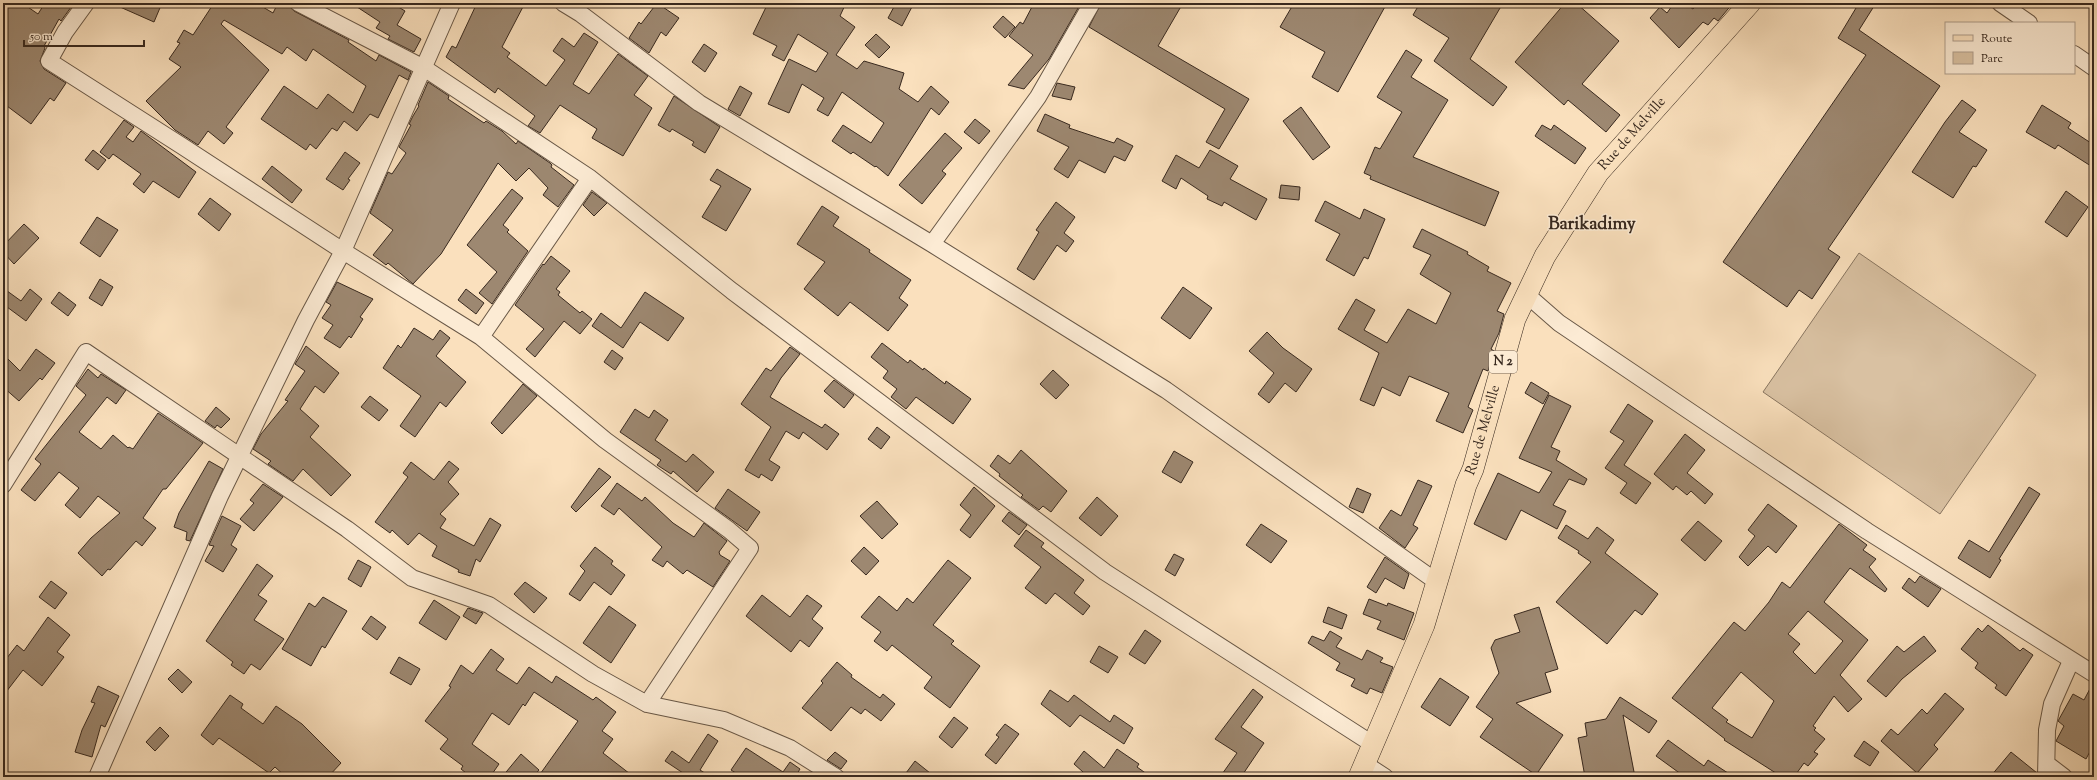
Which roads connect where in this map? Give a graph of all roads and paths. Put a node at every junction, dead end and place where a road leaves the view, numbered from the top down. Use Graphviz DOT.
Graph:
graph roads {
  1 [pos="86,3"];
  2 [pos="298,3"];
  3 [pos="452,3"];
  4 [pos="563,3"];
  5 [pos="1092,3"];
  6 [pos="1750,3"];
  7 [pos="2000,3"];
  8 [pos="2027,22"];
  9 [pos="2075,55"];
  10 [pos="424,68"];
  11 [pos="2094,68"];
  12 [pos="590,178"];
  13 [pos="932,244"];
  14 [pos="343,252"];
  15 [pos="1527,295"];
  16 [pos="481,337"];
  17 [pos="240,457"];
  18 [pos="3,485"];
  19 [pos="1437,582"];
  20 [pos="2071,661"];
  21 [pos="2094,674"];
  22 [pos="647,704"];
  23 [pos="1374,745"];
  24 [pos="2046,770"];
  25 [pos="1362,771"];
  26 [pos="97,777"];
  27 [pos="836,777"];
  28 [pos="1385,777"];
  29 [pos="2064,777"];
  1 -- 14 [label="street"];
  2 -- 10 [label="street"];
  3 -- 10 [label="street"];
  4 -- 13 [label="street"];
  5 -- 13 [label="street"];
  6 -- 15 [label="main road, Rue de Melville / N 2"];
  7 -- 8 [label="street"];
  9 -- 11 [label="street"];
  10 -- 12 [label="street"];
  10 -- 14 [label="street"];
  12 -- 16 [label="street"];
  12 -- 23 [label="street"];
  13 -- 19 [label="street"];
  14 -- 16 [label="street"];
  14 -- 17 [label="street"];
  15 -- 19 [label="main road, Rue de Melville / N 2"];
  15 -- 20 [label="street"];
  16 -- 22 [label="street"];
  17 -- 18 [label="street"];
  17 -- 22 [label="street"];
  17 -- 26 [label="street"];
  19 -- 23 [label="main road, Rue de Melville / N 2"];
  20 -- 21 [label="street"];
  20 -- 24 [label="street"];
  22 -- 27 [label="street"];
  23 -- 25 [label="main road, Rue de Melville / N 2"];
  24 -- 29 [label="street"];
  25 -- 28 [label="street"];
}
